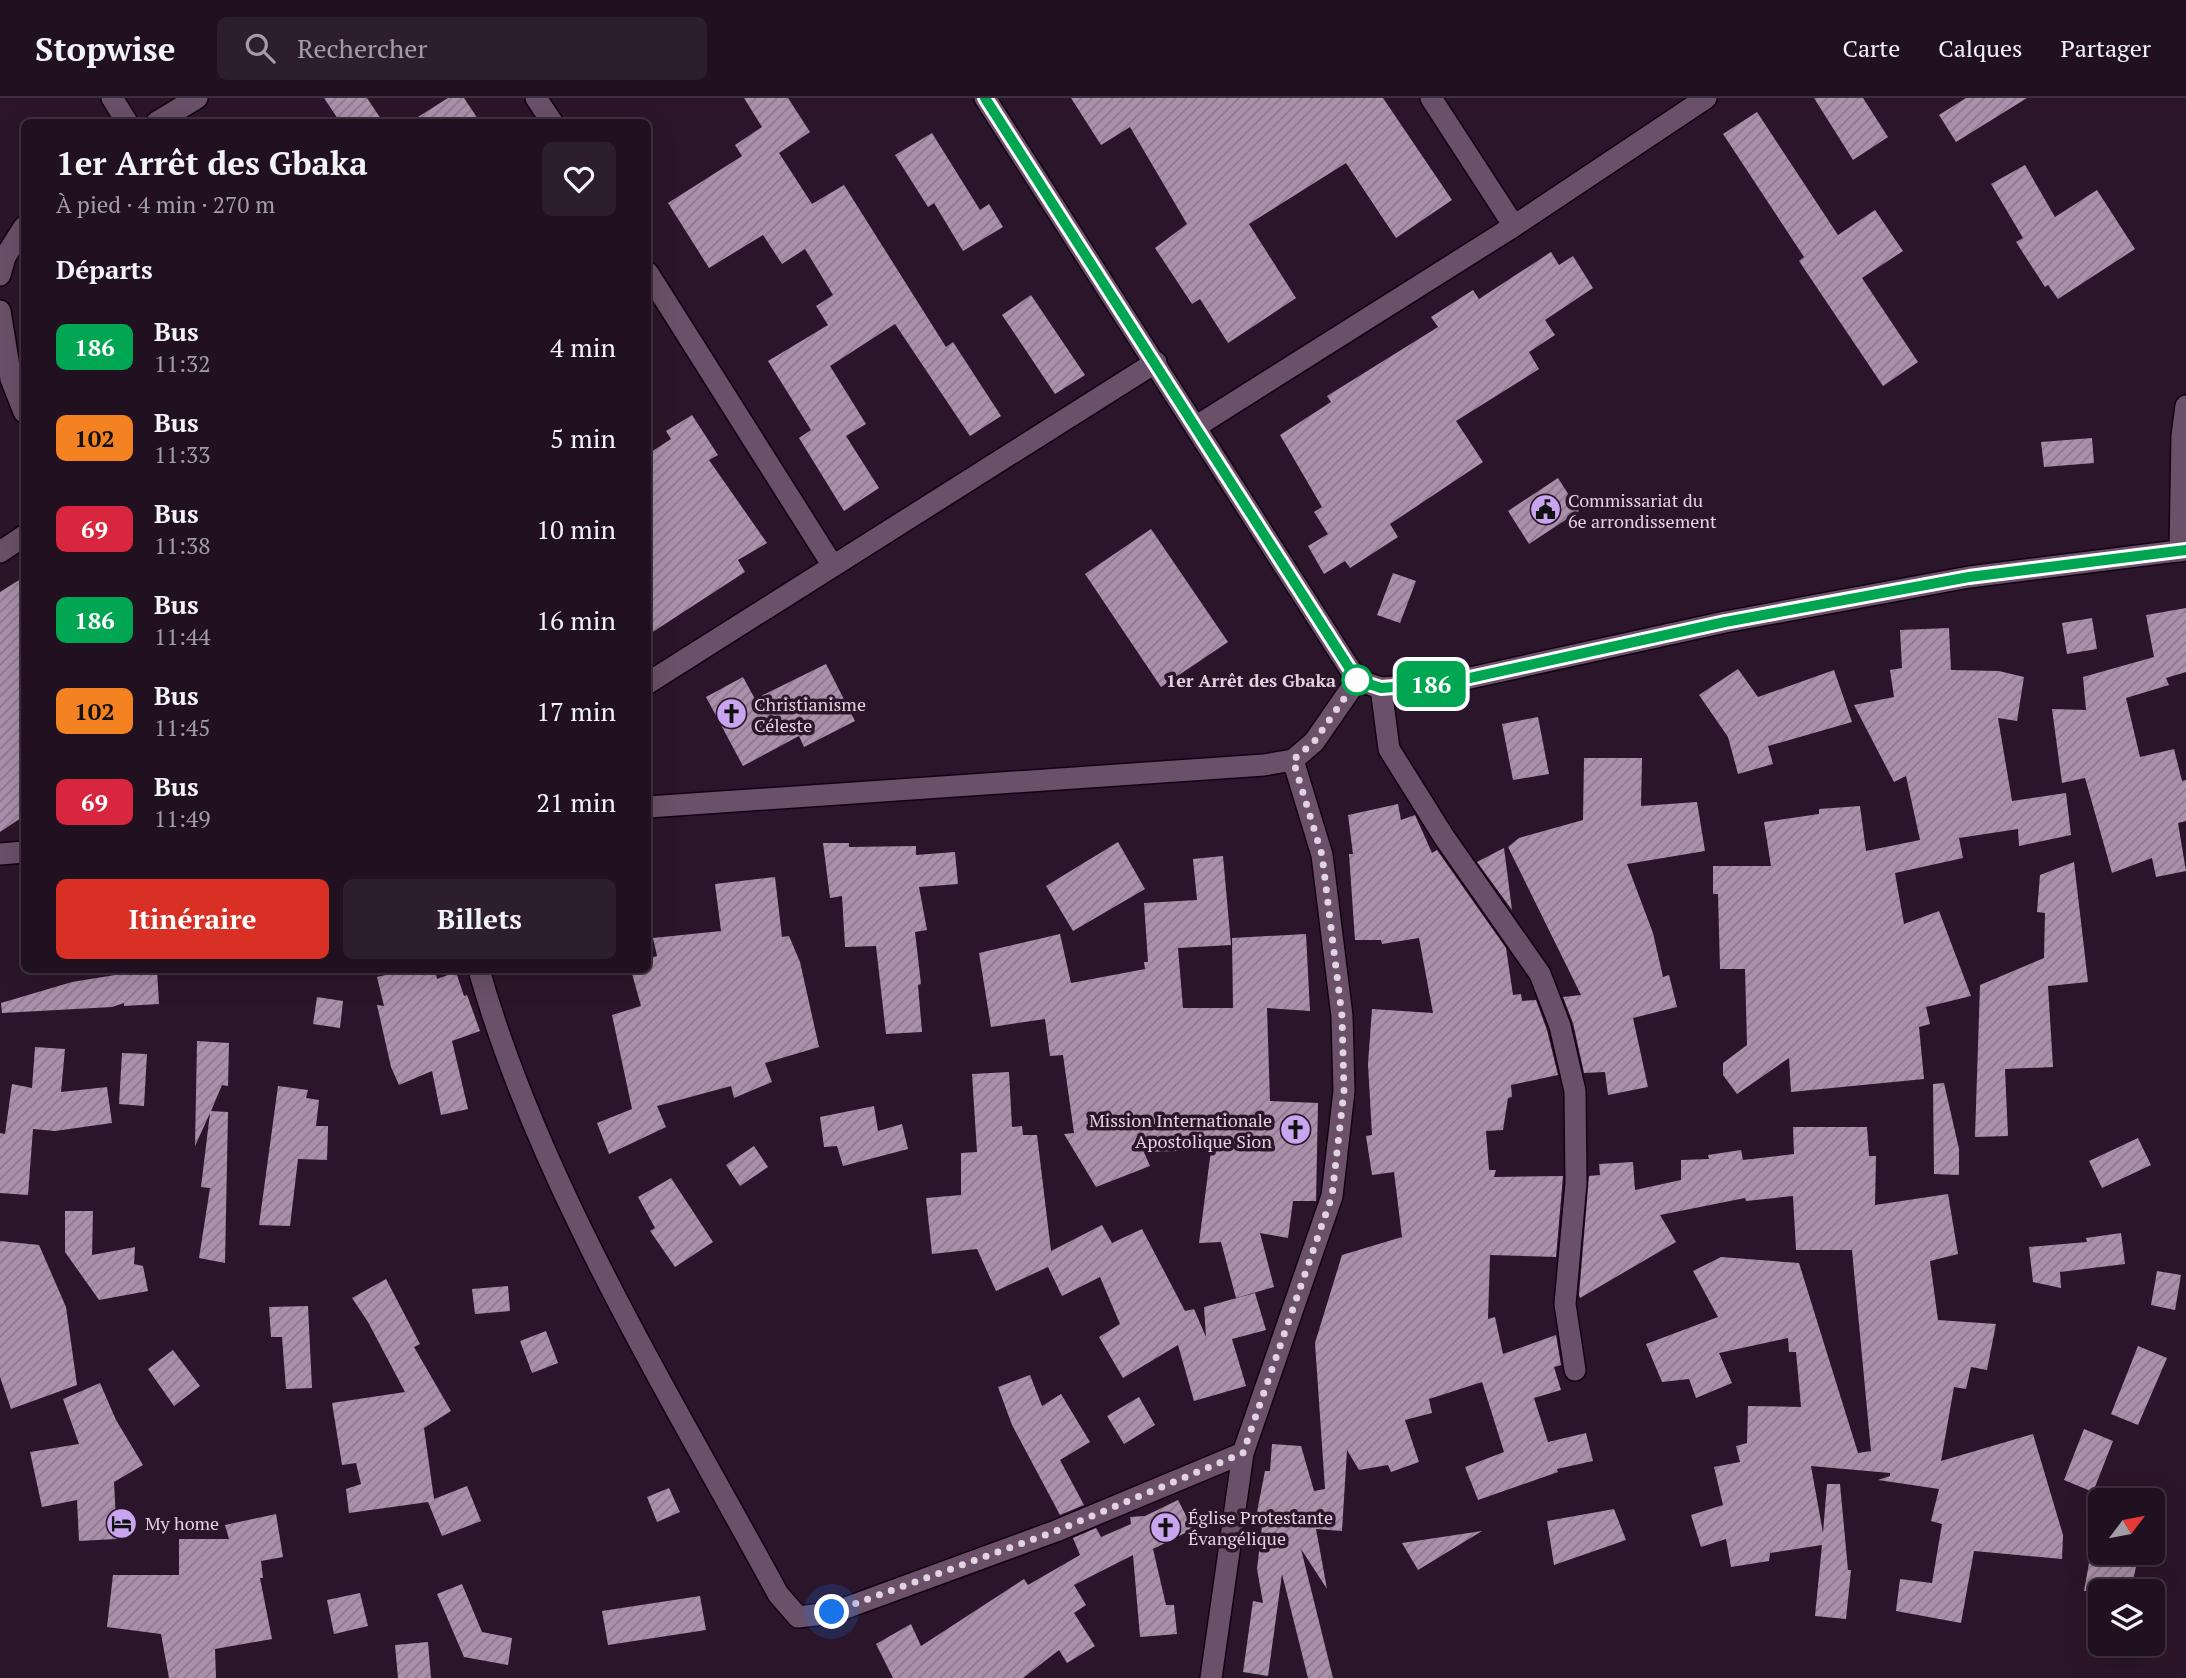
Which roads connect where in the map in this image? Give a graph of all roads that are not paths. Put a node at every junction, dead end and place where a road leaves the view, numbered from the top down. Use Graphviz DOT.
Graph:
graph roads {
  1 [pos="112,98"];
  2 [pos="197,98"];
  3 [pos="536,98"];
  4 [pos="985,98"];
  5 [pos="1432,98"];
  6 [pos="1706,98"];
  7 [pos="125,119"];
  8 [pos="162,119"];
  9 [pos="550,119"];
  10 [pos="1514,226"];
  11 [pos="21,232"];
  12 [pos="0,275"];
  13 [pos="651,278"];
  14 [pos="0,311"];
  15 [pos="1156,362"];
  16 [pos="21,404"];
  17 [pos="2186,406"];
  18 [pos="1197,426"];
  19 [pos="21,538"];
  20 [pos="2183,550"];
  21 [pos="0,552"];
  22 [pos="833,566"];
  23 [pos="1357,680"];
  24 [pos="651,681"];
  25 [pos="1381,688"];
  26 [pos="1293,760"];
  27 [pos="651,807"];
  28 [pos="21,852"];
  29 [pos="0,854"];
  30 [pos="480,973"];
  31 [pos="1575,1370"];
  32 [pos="1243,1453"];
  33 [pos="1211,1678"];
  1 -- 7 [label="street"];
  2 -- 8 [label="street"];
  3 -- 9 [label="street"];
  4 -- 15 [label="street"];
  5 -- 10 [label="street"];
  6 -- 10 [label="street"];
  10 -- 18 [label="street"];
  11 -- 12 [label="street"];
  13 -- 22 [label="street"];
  14 -- 16 [label="street"];
  15 -- 18 [label="street"];
  15 -- 22 [label="street"];
  17 -- 20 [label="street"];
  18 -- 23 [label="street"];
  19 -- 21 [label="street"];
  20 -- 25 [label="street"];
  22 -- 24 [label="street"];
  23 -- 25 [label="street"];
  23 -- 26 [label="street"];
  25 -- 31 [label="street"];
  26 -- 27 [label="street"];
  26 -- 32 [label="street"];
  28 -- 29 [label="street"];
  30 -- 32 [label="street"];
  32 -- 33 [label="street"];
}
